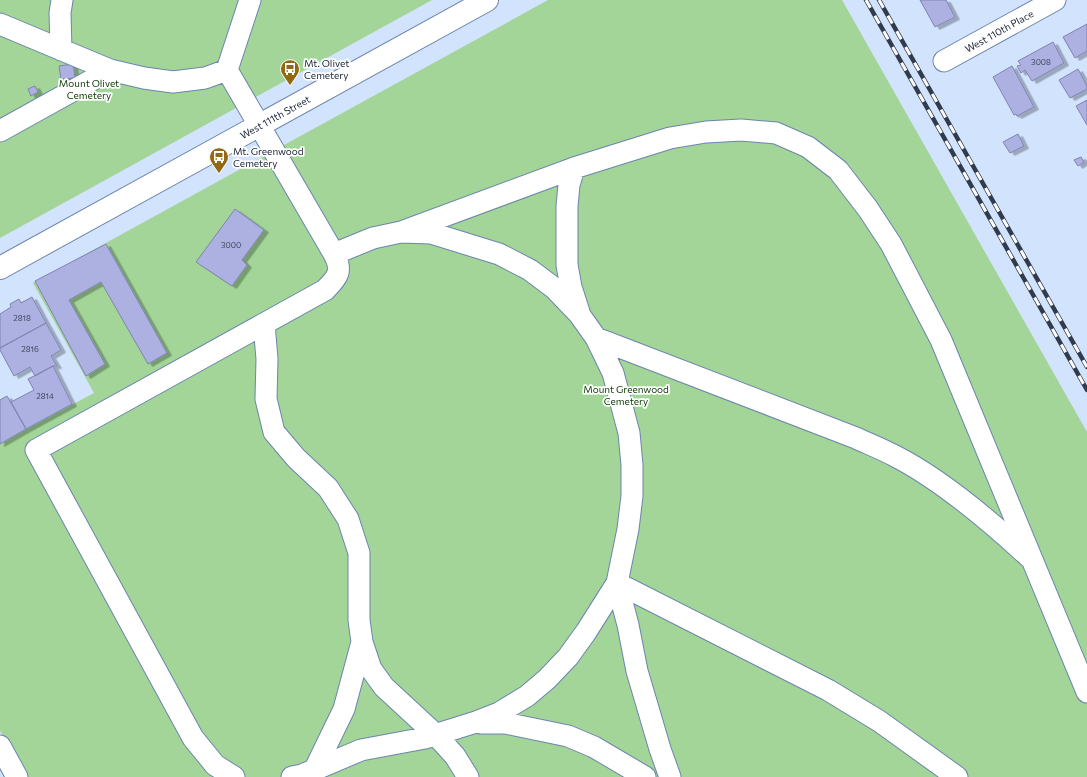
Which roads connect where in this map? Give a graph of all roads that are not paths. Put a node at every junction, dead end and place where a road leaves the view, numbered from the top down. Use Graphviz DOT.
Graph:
graph roads {
  1 [pos="62,0"];
  2 [pos="250,0"];
  3 [pos="487,0"];
  4 [pos="1055,0"];
  5 [pos="0,24"];
  6 [pos="61,50"];
  7 [pos="944,61"];
  8 [pos="110,70"];
  9 [pos="227,70"];
  10 [pos="259,126"];
  11 [pos="0,131"];
  12 [pos="574,168"];
  13 [pos="401,232"];
  14 [pos="334,254"];
  15 [pos="0,268"];
  16 [pos="580,314"];
  17 [pos="264,324"];
  18 [pos="596,338"];
  19 [pos="1034,562"];
  20 [pos="617,583"];
  21 [pos="362,642"];
  22 [pos="1087,692"];
  23 [pos="476,722"];
  24 [pos="436,735"];
  25 [pos="0,746"];
  26 [pos="313,773"];
  27 [pos="17,777"];
  28 [pos="234,777"];
  29 [pos="292,777"];
  30 [pos="468,777"];
  31 [pos="645,777"];
  32 [pos="670,777"];
  33 [pos="957,777"];
  1 -- 6 [label="street"];
  2 -- 9 [label="street"];
  3 -- 10 [label="main road, West 111th Street"];
  4 -- 7 [label="street, West 110th Place"];
  5 -- 6 [label="street"];
  6 -- 8 [label="street"];
  8 -- 9 [label="street"];
  8 -- 11 [label="street"];
  9 -- 10 [label="street"];
  10 -- 14 [label="street"];
  10 -- 15 [label="main road, West 111th Street"];
  12 -- 13 [label="street"];
  12 -- 16 [label="street"];
  12 -- 19 [label="street"];
  13 -- 14 [label="street"];
  13 -- 16 [label="street"];
  14 -- 17 [label="street"];
  16 -- 18 [label="street"];
  17 -- 21 [label="street"];
  17 -- 28 [label="street"];
  18 -- 19 [label="street"];
  18 -- 20 [label="street"];
  19 -- 22 [label="street"];
  20 -- 23 [label="street"];
  20 -- 32 [label="street"];
  20 -- 33 [label="street"];
  21 -- 24 [label="street"];
  21 -- 26 [label="street"];
  23 -- 24 [label="street"];
  23 -- 31 [label="street"];
  24 -- 26 [label="street"];
  24 -- 30 [label="street"];
  25 -- 27 [label="street"];
  26 -- 29 [label="street"];
}
